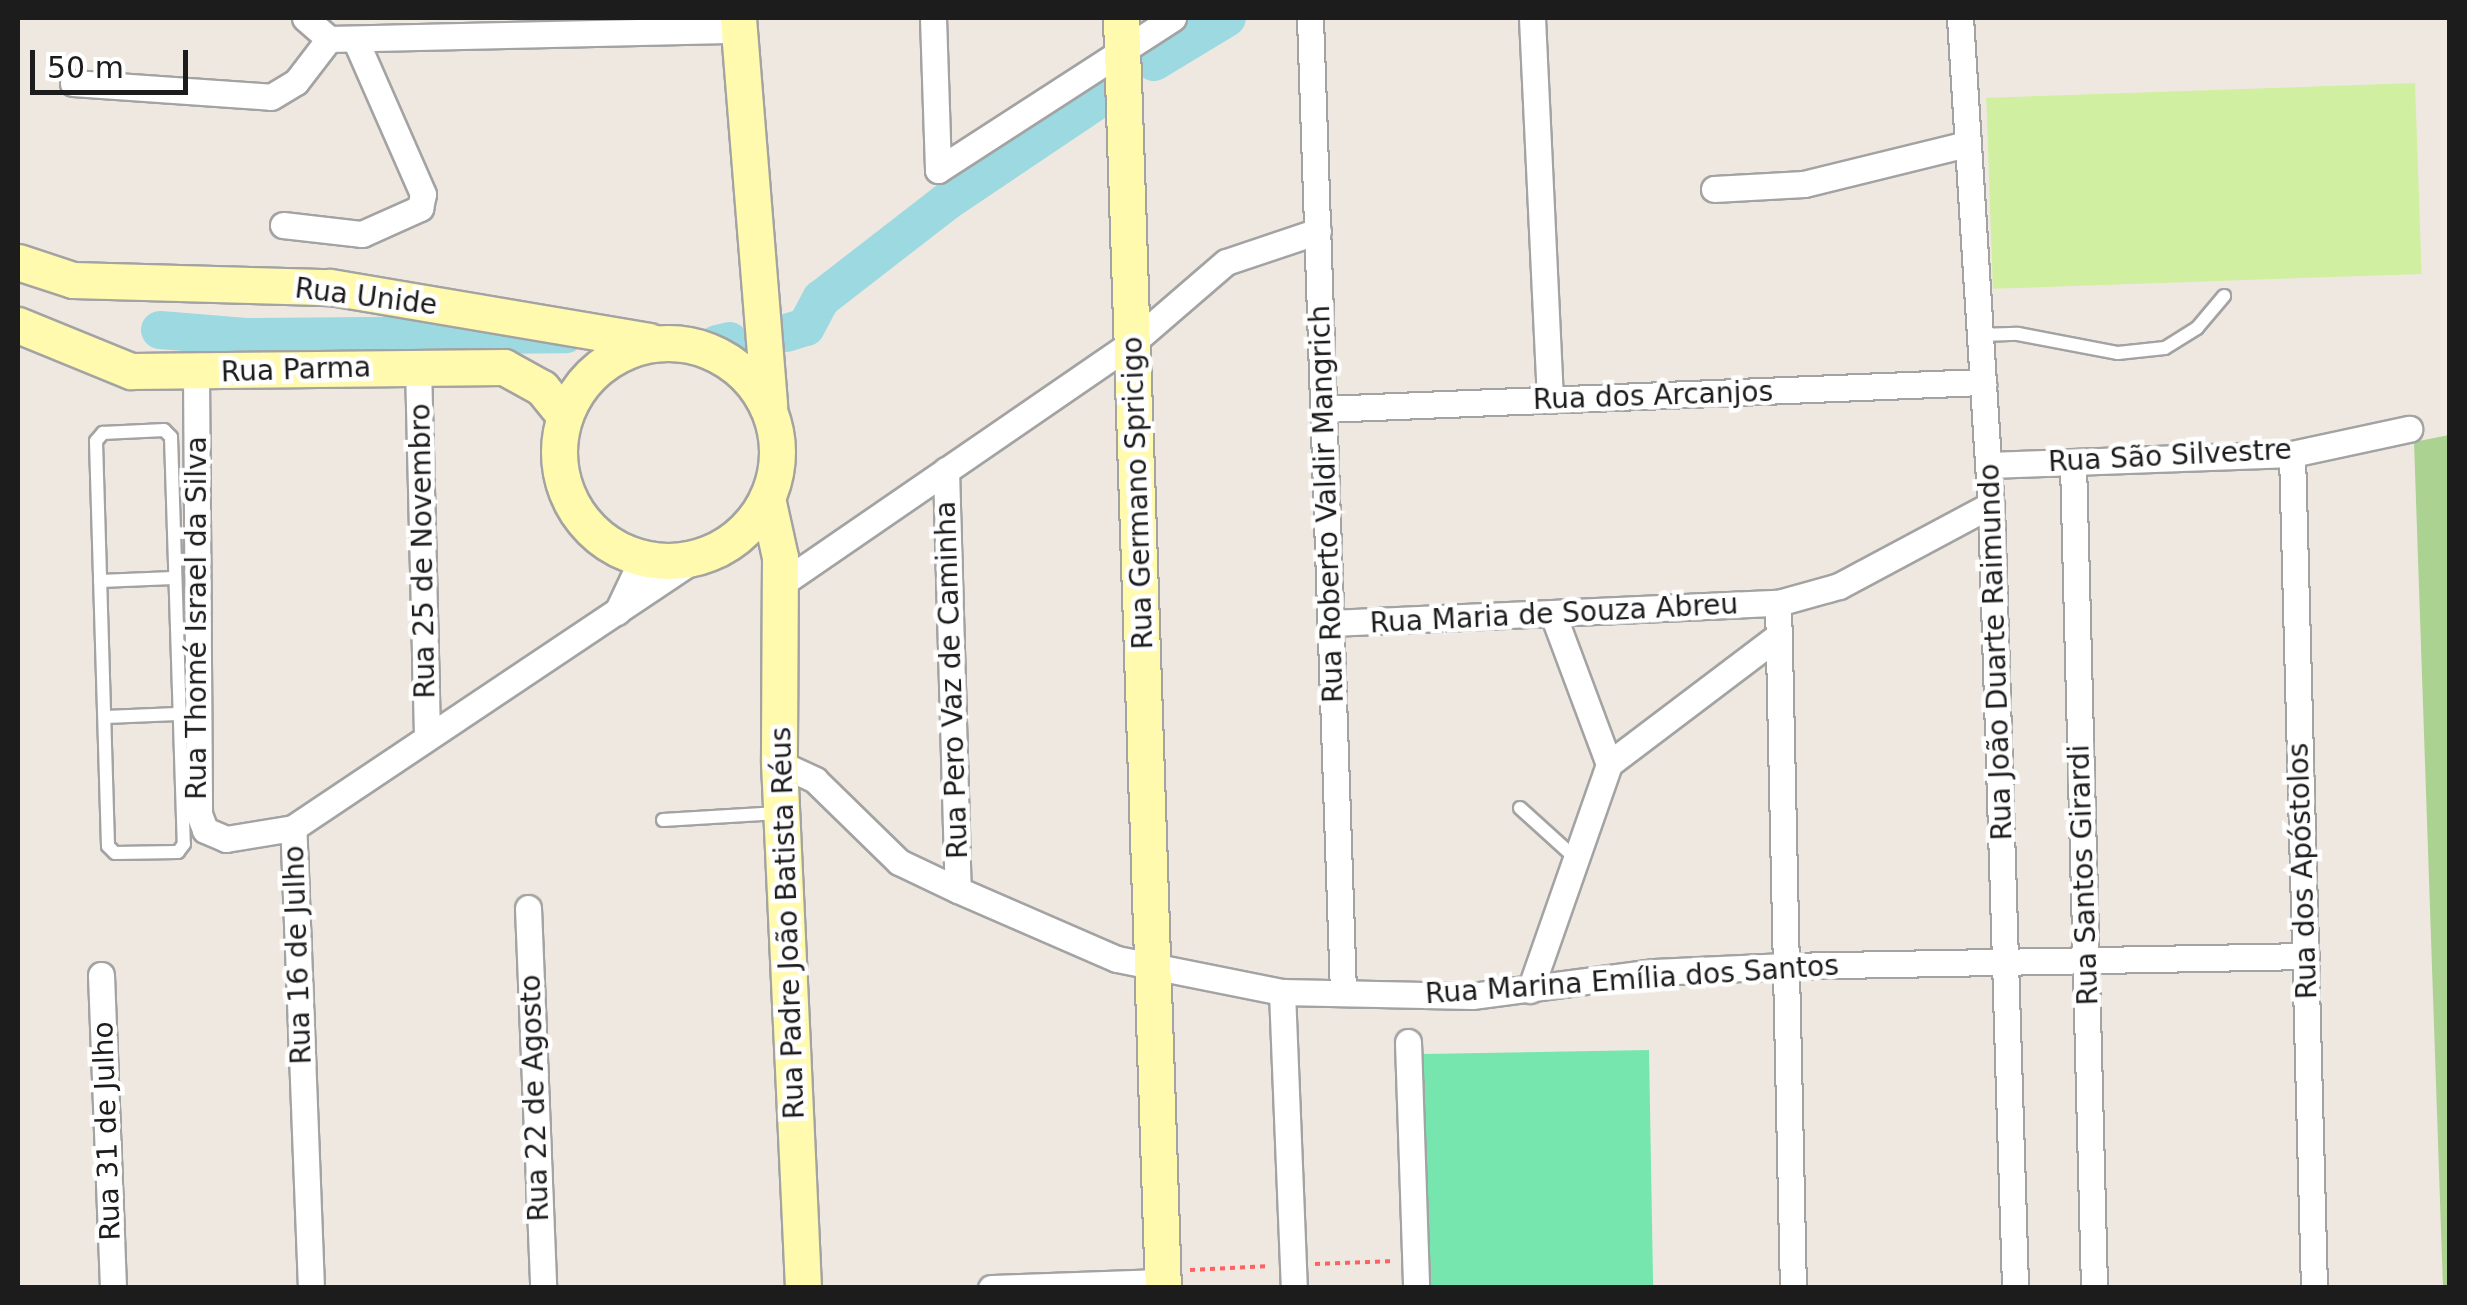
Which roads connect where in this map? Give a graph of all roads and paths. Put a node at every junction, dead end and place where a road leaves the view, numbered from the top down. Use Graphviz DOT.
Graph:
graph roads {
  1 [pos="305,18"];
  2 [pos="932,18"];
  3 [pos="1173,18"];
  4 [pos="1310,18"];
  5 [pos="1532,18"];
  6 [pos="1960,18"];
  7 [pos="739,24"];
  8 [pos="1122,34"];
  9 [pos="342,39"];
  10 [pos="73,83"];
  11 [pos="1967,144"];
  12 [pos="1714,190"];
  13 [pos="283,225"];
  14 [pos="1318,232"];
  15 [pos="18,262"];
  16 [pos="73,280"];
  17 [pos="2224,296"];
  18 [pos="762,309"];
  19 [pos="32,329"];
  20 [pos="1980,335"];
  21 [pos="654,342"];
  22 [pos="1132,343"];
  23 [pos="724,358"];
  24 [pos="418,366"];
  25 [pos="196,373"];
  26 [pos="1983,382"];
  27 [pos="1550,400"];
  28 [pos="1324,410"];
  29 [pos="770,412"];
  30 [pos="565,416"];
  31 [pos="2409,429"];
  32 [pos="2292,454"];
  33 [pos="2073,463"];
  34 [pos="1990,466"];
  35 [pos="946,470"];
  36 [pos="767,498"];
  37 [pos="1991,504"];
  38 [pos="741,533"];
  39 [pos="697,558"];
  40 [pos="642,559"];
  41 [pos="781,571"];
  42 [pos="173,578"];
  43 [pos="100,581"];
  44 [pos="1778,603"];
  45 [pos="615,616"];
  46 [pos="1554,617"];
  47 [pos="1331,623"];
  48 [pos="1778,636"];
  49 [pos="185,660"];
  50 [pos="177,714"];
  51 [pos="106,716"];
  52 [pos="427,736"];
  53 [pos="780,764"];
  54 [pos="1609,764"];
  55 [pos="1520,808"];
  56 [pos="782,813"];
  57 [pos="663,820"];
  58 [pos="293,828"];
  59 [pos="1572,855"];
  60 [pos="958,890"];
  61 [pos="528,908"];
  62 [pos="2306,956"];
  63 [pos="2086,959"];
  64 [pos="2007,962"];
  65 [pos="1786,966"];
  66 [pos="1154,970"];
  67 [pos="101,975"];
  68 [pos="1342,990"];
  69 [pos="1530,990"];
  70 [pos="1282,992"];
  71 [pos="1408,1042"];
  72 [pos="1163,1285"];
  73 [pos="1033,1286"];
  74 [pos="113,1288"];
  75 [pos="311,1288"];
  76 [pos="543,1288"];
  77 [pos="804,1288"];
  78 [pos="991,1288"];
  79 [pos="1294,1288"];
  80 [pos="1416,1288"];
  81 [pos="1793,1288"];
  82 [pos="2015,1288"];
  83 [pos="2094,1288"];
  84 [pos="2314,1288"];
  1 -- 9 [label="street"];
  2 -- 8 [label="street"];
  3 -- 8 [label="street"];
  4 -- 14 [label="street, Rua Roberto Valdir Mangrich"];
  5 -- 27 [label="street"];
  6 -- 11 [label="street, Rua João Duarte Raimundo"];
  7 -- 9 [label="street"];
  7 -- 18 [label="main road"];
  8 -- 22 [label="main road, Rua Germano Spricigo"];
  9 -- 10 [label="street"];
  9 -- 13 [label="street"];
  11 -- 12 [label="street"];
  11 -- 20 [label="street, Rua João Duarte Raimundo"];
  14 -- 22 [label="street"];
  14 -- 28 [label="street, Rua Roberto Valdir Mangrich"];
  15 -- 16 [label="main road, Rua Unide"];
  16 -- 19 [label="main road"];
  16 -- 21 [label="main road, Rua Unide"];
  17 -- 20 [label="lane"];
  18 -- 23 [label="main road"];
  18 -- 29 [label="main road"];
  19 -- 25 [label="main road, Rua Parma"];
  20 -- 26 [label="street, Rua João Duarte Raimundo"];
  21 -- 23 [label="main road"];
  21 -- 30 [label="main road"];
  22 -- 35 [label="street"];
  22 -- 66 [label="main road, Rua Germano Spricigo"];
  23 -- 29 [label="main road"];
  24 -- 25 [label="main road, Rua Parma"];
  24 -- 30 [label="main road, Rua Parma"];
  24 -- 52 [label="street, Rua 25 de Novembro"];
  25 -- 49 [label="street, Rua Thomé Israel da Silva"];
  26 -- 27 [label="street, Rua dos Arcanjos"];
  26 -- 34 [label="street, Rua João Duarte Raimundo"];
  27 -- 28 [label="street, Rua dos Arcanjos"];
  28 -- 47 [label="street, Rua Roberto Valdir Mangrich"];
  29 -- 36 [label="main road"];
  30 -- 40 [label="main road"];
  31 -- 32 [label="street, Rua São Silvestre"];
  32 -- 33 [label="street, Rua São Silvestre"];
  32 -- 62 [label="street, Rua dos Apóstolos"];
  33 -- 34 [label="street, Rua São Silvestre"];
  33 -- 63 [label="street, Rua Santos Girardi"];
  34 -- 37 [label="street, Rua João Duarte Raimundo"];
  35 -- 41 [label="street"];
  35 -- 60 [label="street, Rua Pero Vaz de Caminha"];
  36 -- 38 [label="main road"];
  36 -- 41 [label="main road, Rua Padre João Batista Réus"];
  37 -- 44 [label="street, Rua Maria de Souza Abreu"];
  37 -- 64 [label="street, Rua João Duarte Raimundo"];
  38 -- 39 [label="main road"];
  38 -- 41 [label="main road"];
  39 -- 40 [label="main road"];
  39 -- 45 [label="street, Rua 16 de Julho"];
  40 -- 45 [label="street"];
  41 -- 53 [label="main road, Rua Padre João Batista Réus"];
  42 -- 43 [label="lane"];
  42 -- 43 [label="lane"];
  42 -- 49 [label="lane"];
  43 -- 51 [label="lane"];
  44 -- 46 [label="street, Rua Maria de Souza Abreu"];
  44 -- 48 [label="street"];
  45 -- 52 [label="street, Rua 16 de Julho"];
  46 -- 47 [label="street, Rua Maria de Souza Abreu"];
  46 -- 54 [label="street"];
  47 -- 68 [label="street, Rua Roberto Valdir Mangrich"];
  48 -- 54 [label="street"];
  48 -- 65 [label="street"];
  49 -- 50 [label="lane"];
  49 -- 58 [label="street, Rua Thomé Israel da Silva"];
  50 -- 51 [label="lane"];
  50 -- 51 [label="lane"];
  52 -- 58 [label="street, Rua 16 de Julho"];
  53 -- 56 [label="main road, Rua Padre João Batista Réus"];
  53 -- 60 [label="street, Rua Marina Emília dos Santos"];
  54 -- 59 [label="street"];
  55 -- 59 [label="lane"];
  56 -- 57 [label="lane"];
  56 -- 77 [label="main road, Rua Padre João Batista Réus"];
  58 -- 75 [label="street, Rua 16 de Julho"];
  59 -- 69 [label="street"];
  60 -- 66 [label="street, Rua Marina Emília dos Santos"];
  61 -- 76 [label="street, Rua 22 de Agosto"];
  62 -- 63 [label="street, Rua Marina Emília dos Santos"];
  62 -- 84 [label="street, Rua dos Apóstolos"];
  63 -- 64 [label="street, Rua Marina Emília dos Santos"];
  63 -- 83 [label="street, Rua Santos Girardi"];
  64 -- 65 [label="street, Rua Marina Emília dos Santos"];
  64 -- 82 [label="street, Rua João Duarte Raimundo"];
  65 -- 69 [label="street, Rua Marina Emília dos Santos"];
  65 -- 81 [label="street"];
  66 -- 70 [label="street, Rua Marina Emília dos Santos"];
  66 -- 72 [label="main road, Rua Germano Spricigo"];
  67 -- 74 [label="street, Rua 31 de Julho"];
  68 -- 69 [label="street, Rua Marina Emília dos Santos"];
  68 -- 70 [label="street, Rua Marina Emília dos Santos"];
  70 -- 79 [label="street"];
  71 -- 80 [label="street"];
  72 -- 73 [label="street"];
  73 -- 78 [label="street"];
}
